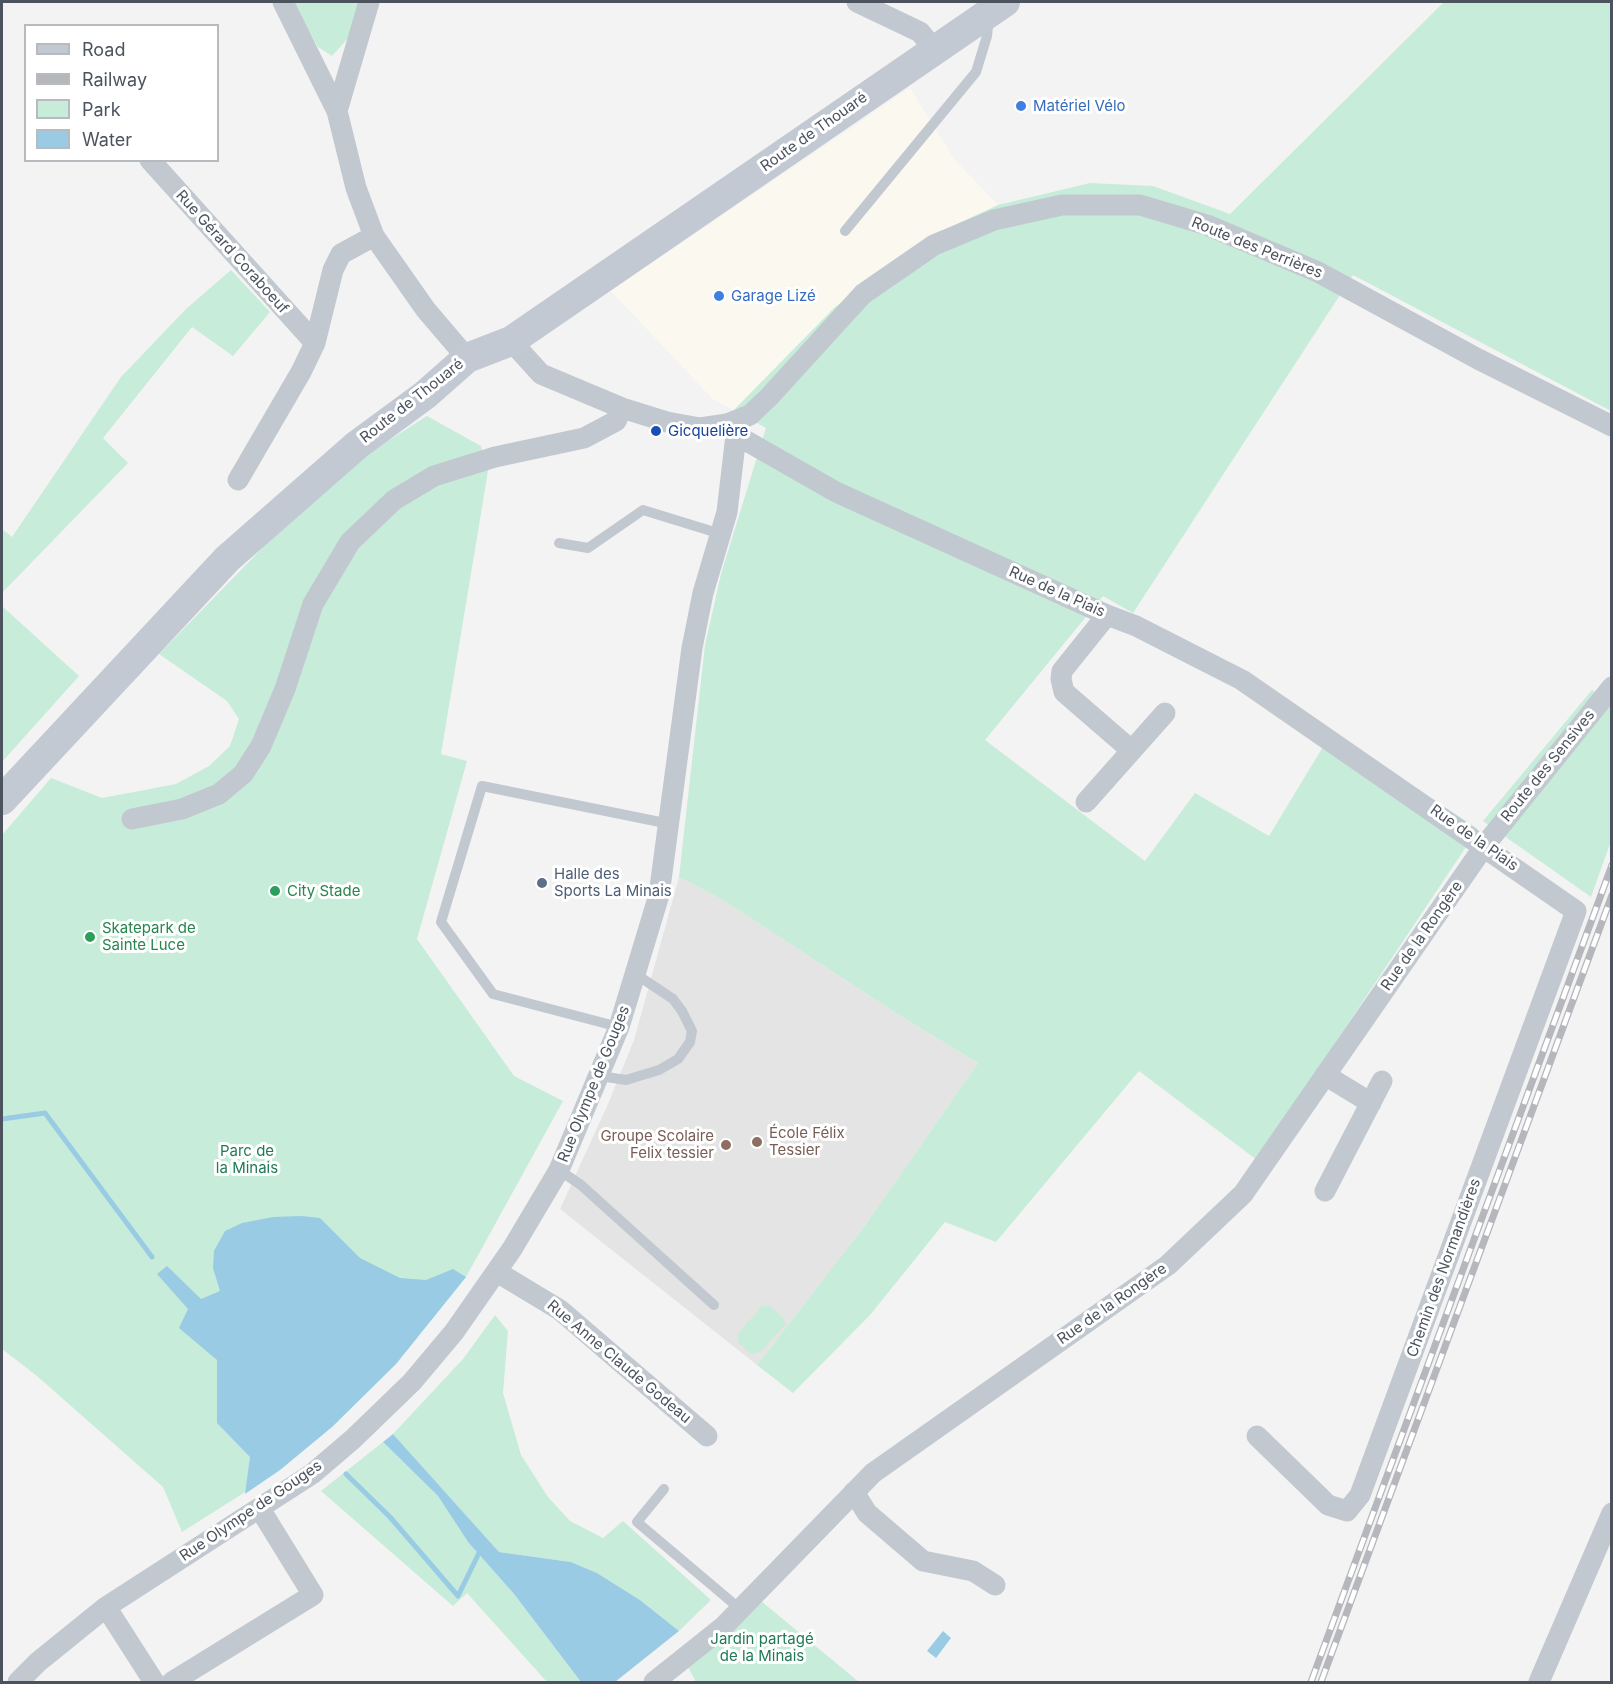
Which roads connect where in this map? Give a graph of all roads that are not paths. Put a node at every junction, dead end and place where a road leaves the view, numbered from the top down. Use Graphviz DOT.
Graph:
graph roads {
  1 [pos="283,2"];
  2 [pos="369,2"];
  3 [pos="857,2"];
  4 [pos="997,7"];
  5 [pos="934,49"];
  6 [pos="338,111"];
  7 [pos="152,162"];
  8 [pos="845,231"];
  9 [pos="374,236"];
  10 [pos="511,341"];
  11 [pos="315,343"];
  12 [pos="466,358"];
  13 [pos="622,408"];
  14 [pos="1611,426"];
  15 [pos="732,430"];
  16 [pos="238,480"];
  17 [pos="721,534"];
  18 [pos="559,543"];
  19 [pos="1107,615"];
  20 [pos="1611,687"];
  21 [pos="1165,713"];
  22 [pos="1131,750"];
  23 [pos="2,800"];
  24 [pos="1086,802"];
  25 [pos="132,819"];
  26 [pos="670,824"];
  27 [pos="1485,846"];
  28 [pos="1576,911"];
  29 [pos="637,975"];
  30 [pos="619,1027"];
  31 [pos="600,1076"];
  32 [pos="1325,1076"];
  33 [pos="1382,1081"];
  34 [pos="1371,1103"];
  35 [pos="559,1170"];
  36 [pos="1325,1191"];
  37 [pos="497,1272"];
  38 [pos="714,1305"];
  39 [pos="707,1436"];
  40 [pos="1257,1436"];
  41 [pos="664,1489"];
  42 [pos="854,1492"];
  43 [pos="260,1509"];
  44 [pos="1611,1513"];
  45 [pos="995,1585"];
  46 [pos="106,1608"];
  47 [pos="740,1609"];
  48 [pos="1545,1681"];
  49 [pos="18,1683"];
  50 [pos="154,1683"];
  51 [pos="171,1683"];
  52 [pos="654,1683"];
  1 -- 6 [label="street"];
  2 -- 6 [label="street"];
  3 -- 5 [label="street"];
  4 -- 5 [label="street, Route de Thouaré"];
  4 -- 8 [label="lane"];
  5 -- 10 [label="street, Route de Thouaré"];
  6 -- 9 [label="street"];
  7 -- 11 [label="street, Rue Gérard Coraboeuf"];
  9 -- 11 [label="street"];
  9 -- 12 [label="street"];
  10 -- 12 [label="street, Route de Thouaré"];
  10 -- 13 [label="street"];
  11 -- 16 [label="street"];
  12 -- 23 [label="street, Route de Thouaré"];
  13 -- 15 [label="street"];
  13 -- 25 [label="street"];
  14 -- 15 [label="street, Route des Perrières"];
  15 -- 17 [label="street, Rue Olympe de Gouges"];
  15 -- 19 [label="street, Rue de la Piais"];
  17 -- 18 [label="lane"];
  17 -- 26 [label="street, Rue Olympe de Gouges"];
  19 -- 22 [label="street"];
  19 -- 27 [label="street, Rue de la Piais"];
  20 -- 27 [label="street, Route des Sensives"];
  21 -- 22 [label="street"];
  22 -- 24 [label="street"];
  26 -- 29 [label="street, Rue Olympe de Gouges"];
  26 -- 30 [label="lane"];
  27 -- 28 [label="street, Rue de la Piais"];
  27 -- 32 [label="street, Rue de la Rongère"];
  28 -- 40 [label="street, Chemin des Normandières"];
  29 -- 30 [label="street, Rue Olympe de Gouges"];
  29 -- 31 [label="lane"];
  30 -- 31 [label="street, Rue Olympe de Gouges"];
  31 -- 35 [label="street, Rue Olympe de Gouges"];
  32 -- 34 [label="street"];
  32 -- 42 [label="street, Rue de la Rongère"];
  33 -- 34 [label="street"];
  34 -- 36 [label="street"];
  35 -- 37 [label="street, Rue Olympe de Gouges"];
  35 -- 38 [label="lane"];
  37 -- 39 [label="street, Rue Anne Claude Godeau"];
  37 -- 43 [label="street, Rue Olympe de Gouges"];
  41 -- 47 [label="lane"];
  42 -- 45 [label="street"];
  42 -- 47 [label="street, Rue de la Rongère"];
  43 -- 46 [label="street, Rue Olympe de Gouges"];
  43 -- 51 [label="street"];
  44 -- 48 [label="street"];
  46 -- 49 [label="street, Rue Olympe de Gouges"];
  46 -- 50 [label="street"];
  47 -- 52 [label="street, Rue de la Rongère"];
}
